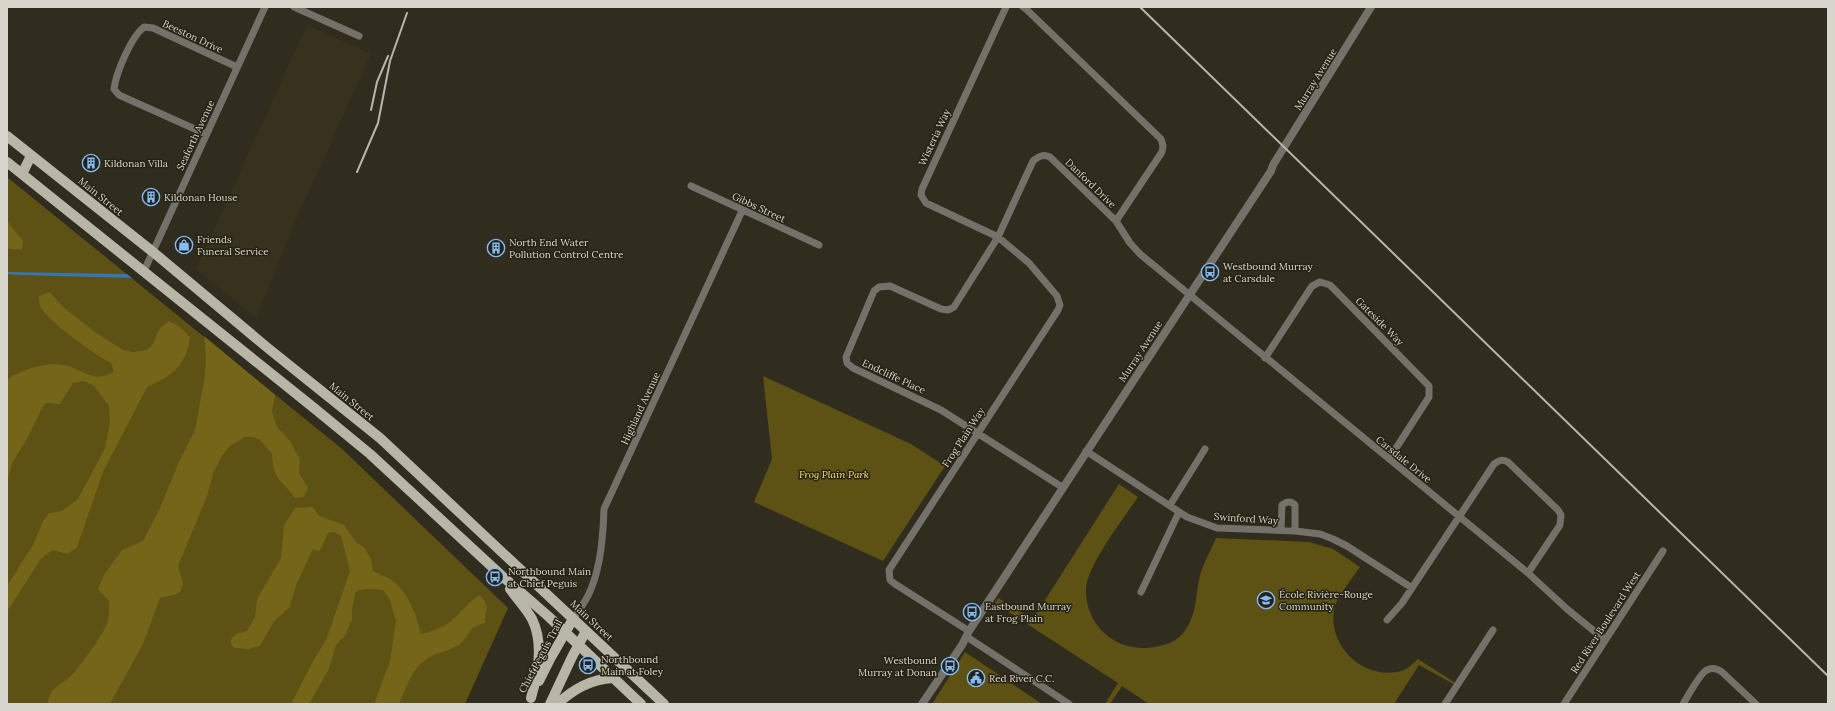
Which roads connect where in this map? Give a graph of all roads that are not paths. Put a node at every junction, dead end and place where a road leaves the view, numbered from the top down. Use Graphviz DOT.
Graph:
graph roads {
  1 [pos="265,7"];
  2 [pos="294,7"];
  3 [pos="1006,7"];
  4 [pos="1023,7"];
  5 [pos="1371,7"];
  6 [pos="359,36"];
  7 [pos="237,67"];
  8 [pos="206,134"];
  9 [pos="7,136"];
  10 [pos="31,156"];
  11 [pos="7,162"];
  12 [pos="22,174"];
  13 [pos="691,186"];
  14 [pos="742,211"];
  15 [pos="1116,221"];
  16 [pos="998,237"];
  17 [pos="818,245"];
  18 [pos="152,252"];
  19 [pos="144,271"];
  20 [pos="1188,296"];
  21 [pos="1265,358"];
  22 [pos="978,433"];
  23 [pos="1205,450"];
  24 [pos="1086,452"];
  25 [pos="1388,459"];
  26 [pos="1062,487"];
  27 [pos="1170,505"];
  28 [pos="1179,512"];
  29 [pos="1458,517"];
  30 [pos="1281,530"];
  31 [pos="1295,531"];
  32 [pos="1663,551"];
  33 [pos="1528,573"];
  34 [pos="502,576"];
  35 [pos="1412,588"];
  36 [pos="1141,592"];
  37 [pos="574,619"];
  38 [pos="1387,620"];
  39 [pos="1492,630"];
  40 [pos="586,631"];
  41 [pos="565,632"];
  42 [pos="968,634"];
  43 [pos="1605,640"];
  44 [pos="578,645"];
  45 [pos="613,678"];
  46 [pos="529,701"];
  47 [pos="550,704"];
  48 [pos="557,704"];
  49 [pos="641,704"];
  50 [pos="664,704"];
  51 [pos="922,704"];
  52 [pos="1069,704"];
  53 [pos="1444,704"];
  54 [pos="1564,704"];
  55 [pos="1683,704"];
  56 [pos="1756,704"];
  1 -- 7 [label="street, Seaforth Avenue"];
  2 -- 6 [label="street"];
  3 -- 16 [label="street, Wisteria Way"];
  4 -- 15 [label="street"];
  5 -- 20 [label="street, Murray Avenue"];
  7 -- 8 [label="street, Seaforth Avenue"];
  7 -- 8 [label="street, Beeston Drive"];
  8 -- 18 [label="street, Seaforth Avenue"];
  9 -- 10 [label="main road, Main Street"];
  10 -- 12 [label="main road"];
  10 -- 18 [label="main road, Main Street"];
  11 -- 12 [label="main road"];
  12 -- 19 [label="main road"];
  13 -- 14 [label="street, Gibbs Street"];
  14 -- 17 [label="street, Gibbs Street"];
  14 -- 37 [label="street, Highland Avenue"];
  15 -- 16 [label="street, Danford Drive"];
  15 -- 20 [label="street, Danford Drive"];
  16 -- 22 [label="street, Frog Plain Way"];
  16 -- 22 [label="street, Endcliffe Place"];
  18 -- 19 [label="street, Seaforth Avenue"];
  18 -- 37 [label="main road, Main Street"];
  19 -- 34 [label="main road"];
  20 -- 21 [label="street, Carsdale Drive"];
  20 -- 24 [label="street, Murray Avenue"];
  21 -- 25 [label="street, Carsdale Drive"];
  21 -- 25 [label="street, Gateside Way"];
  22 -- 26 [label="street, Endcliffe Place"];
  22 -- 42 [label="street, Frog Plain Way"];
  23 -- 27 [label="street"];
  24 -- 26 [label="street, Murray Avenue"];
  24 -- 27 [label="street, Swinford Way"];
  25 -- 29 [label="street, Carsdale Drive"];
  26 -- 42 [label="street, Murray Avenue"];
  27 -- 28 [label="street, Swinford Way"];
  28 -- 30 [label="street, Swinford Way"];
  28 -- 36 [label="street"];
  29 -- 33 [label="street, Carsdale Drive"];
  29 -- 33 [label="street"];
  29 -- 35 [label="street"];
  30 -- 31 [label="street, Swinford Way"];
  30 -- 31 [label="street"];
  31 -- 35 [label="street, Swinford Way"];
  32 -- 43 [label="street, Red River Boulevard West"];
  33 -- 43 [label="street, Carsdale Drive"];
  34 -- 41 [label="main road"];
  34 -- 46 [label="main road"];
  35 -- 38 [label="street"];
  37 -- 40 [label="main road, Main Street"];
  37 -- 41 [label="main road, Chief Peguis Trail"];
  39 -- 53 [label="street"];
  40 -- 44 [label="main road"];
  40 -- 50 [label="main road, Main Street"];
  41 -- 44 [label="main road"];
  41 -- 46 [label="main road, Chief Peguis Trail"];
  42 -- 51 [label="street, Murray Avenue"];
  42 -- 52 [label="street"];
  43 -- 54 [label="street, Red River Boulevard West"];
  44 -- 45 [label="main road"];
  44 -- 47 [label="main road"];
  45 -- 48 [label="main road"];
  45 -- 49 [label="main road"];
  55 -- 56 [label="street"];
}
